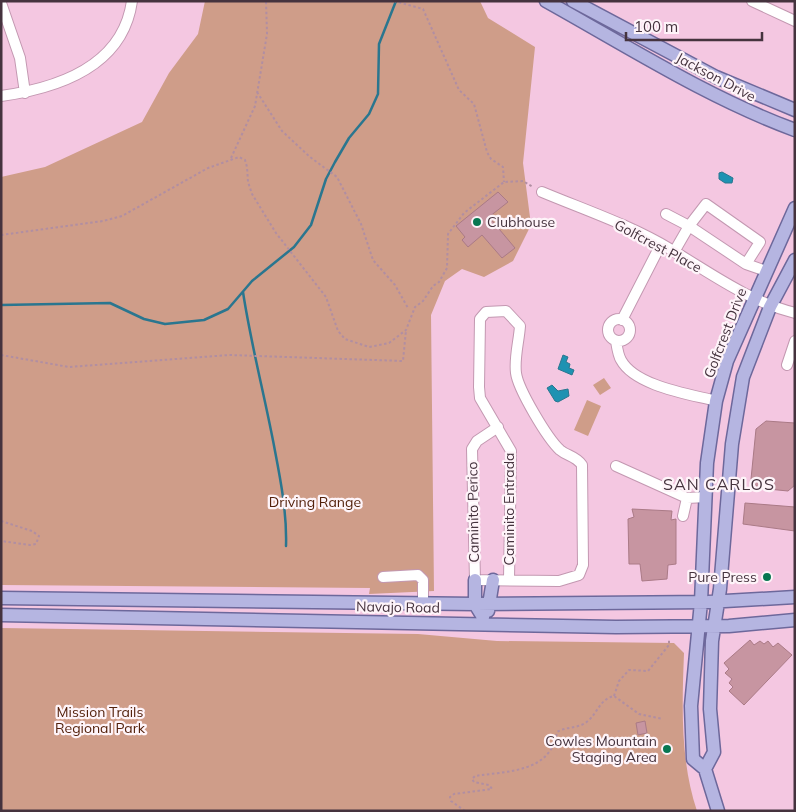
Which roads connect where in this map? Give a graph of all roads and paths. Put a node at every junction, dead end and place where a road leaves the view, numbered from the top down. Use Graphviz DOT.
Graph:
graph roads {
  1 [pos="132,1"];
  2 [pos="266,1"];
  3 [pos="394,1"];
  4 [pos="546,1"];
  5 [pos="573,1"];
  6 [pos="752,1"];
  7 [pos="1,4"];
  8 [pos="795,21"];
  9 [pos="257,92"];
  10 [pos="25,93"];
  11 [pos="1,96"];
  12 [pos="795,110"];
  13 [pos="795,130"];
  14 [pos="231,158"];
  15 [pos="504,182"];
  16 [pos="542,192"];
  17 [pos="795,208"];
  18 [pos="666,214"];
  19 [pos="689,226"];
  20 [pos="1,235"];
  21 [pos="760,242"];
  22 [pos="661,244"];
  23 [pos="778,248"];
  24 [pos="674,252"];
  25 [pos="795,260"];
  26 [pos="746,264"];
  27 [pos="766,271"];
  28 [pos="753,300"];
  29 [pos="770,307"];
  30 [pos="408,308"];
  31 [pos="795,313"];
  32 [pos="622,320"];
  33 [pos="406,330"];
  34 [pos="616,341"];
  35 [pos="795,341"];
  36 [pos="1,355"];
  37 [pos="787,365"];
  38 [pos="716,401"];
  39 [pos="498,427"];
  40 [pos="616,466"];
  41 [pos="706,497"];
  42 [pos="687,498"];
  43 [pos="683,516"];
  44 [pos="1,521"];
  45 [pos="1,540"];
  46 [pos="383,577"];
  47 [pos="475,580"];
  48 [pos="493,580"];
  49 [pos="509,580"];
  50 [pos="795,597"];
  51 [pos="1,598"];
  52 [pos="701,602"];
  53 [pos="718,602"];
  54 [pos="423,604"];
  55 [pos="482,604"];
  56 [pos="1,615"];
  57 [pos="483,617"];
  58 [pos="795,620"];
  59 [pos="374,622"];
  60 [pos="509,624"];
  61 [pos="698,626"];
  62 [pos="714,626"];
  63 [pos="669,640"];
  64 [pos="614,696"];
  65 [pos="662,719"];
  66 [pos="705,768"];
  67 [pos="465,811"];
  68 [pos="718,811"];
  1 -- 10 [label="street"];
  2 -- 9 [label="path"];
  3 -- 15 [label="path"];
  4 -- 13 [label="main road, Jackson Drive"];
  5 -- 12 [label="main road, Jackson Drive"];
  6 -- 8 [label="street"];
  7 -- 10 [label="street"];
  9 -- 14 [label="path"];
  9 -- 30 [label="path"];
  10 -- 11 [label="street"];
  14 -- 20 [label="path"];
  14 -- 33 [label="path"];
  15 -- 16 [label="path"];
  15 -- 33 [label="path"];
  16 -- 22 [label="street, Golfcrest Place"];
  17 -- 23 [label="main road, Golfcrest Drive"];
  18 -- 19 [label="street"];
  19 -- 21 [label="street"];
  19 -- 24 [label="street"];
  19 -- 26 [label="street"];
  21 -- 23 [label="street"];
  21 -- 26 [label="street"];
  22 -- 24 [label="street, Golfcrest Place"];
  22 -- 32 [label="street"];
  23 -- 27 [label="main road, Golfcrest Drive"];
  24 -- 28 [label="street, Golfcrest Place"];
  25 -- 29 [label="main road"];
  26 -- 27 [label="street"];
  27 -- 28 [label="main road, Golfcrest Drive"];
  28 -- 29 [label="street, Golfcrest Place"];
  28 -- 38 [label="main road, Golfcrest Drive"];
  29 -- 31 [label="street, Golfcrest Place"];
  29 -- 53 [label="main road"];
  32 -- 34 [label="street"];
  32 -- 34 [label="street"];
  33 -- 36 [label="path"];
  34 -- 38 [label="street"];
  35 -- 37 [label="street"];
  38 -- 41 [label="main road, Golfcrest Drive"];
  39 -- 47 [label="street, Caminito Perico"];
  39 -- 49 [label="street, Caminito Entrada"];
  39 -- 49 [label="street, Caminito Entrada"];
  40 -- 42 [label="street"];
  41 -- 42 [label="street"];
  41 -- 52 [label="main road, Golfcrest Drive"];
  42 -- 43 [label="street"];
  44 -- 45 [label="path"];
  46 -- 54 [label="street"];
  47 -- 48 [label="street"];
  47 -- 55 [label="main road"];
  48 -- 49 [label="street"];
  48 -- 55 [label="main road"];
  50 -- 53 [label="main road, Navajo Road"];
  51 -- 54 [label="main road, Navajo Road"];
  52 -- 53 [label="main road, Navajo Road"];
  52 -- 55 [label="main road, Navajo Road"];
  52 -- 61 [label="main road, Golfcrest Drive"];
  53 -- 62 [label="main road"];
  54 -- 55 [label="main road, Navajo Road"];
  55 -- 57 [label="main road"];
  56 -- 59 [label="main road, Navajo Road"];
  57 -- 59 [label="main road"];
  57 -- 60 [label="main road"];
  58 -- 62 [label="main road, Navajo Road"];
  59 -- 60 [label="main road, Navajo Road"];
  60 -- 61 [label="main road, Navajo Road"];
  61 -- 62 [label="main road, Navajo Road"];
  61 -- 66 [label="main road, Golfcrest Drive"];
  62 -- 66 [label="main road"];
  63 -- 64 [label="path"];
  64 -- 65 [label="path"];
  64 -- 67 [label="path"];
  66 -- 68 [label="main road, Golfcrest Drive"];
}
